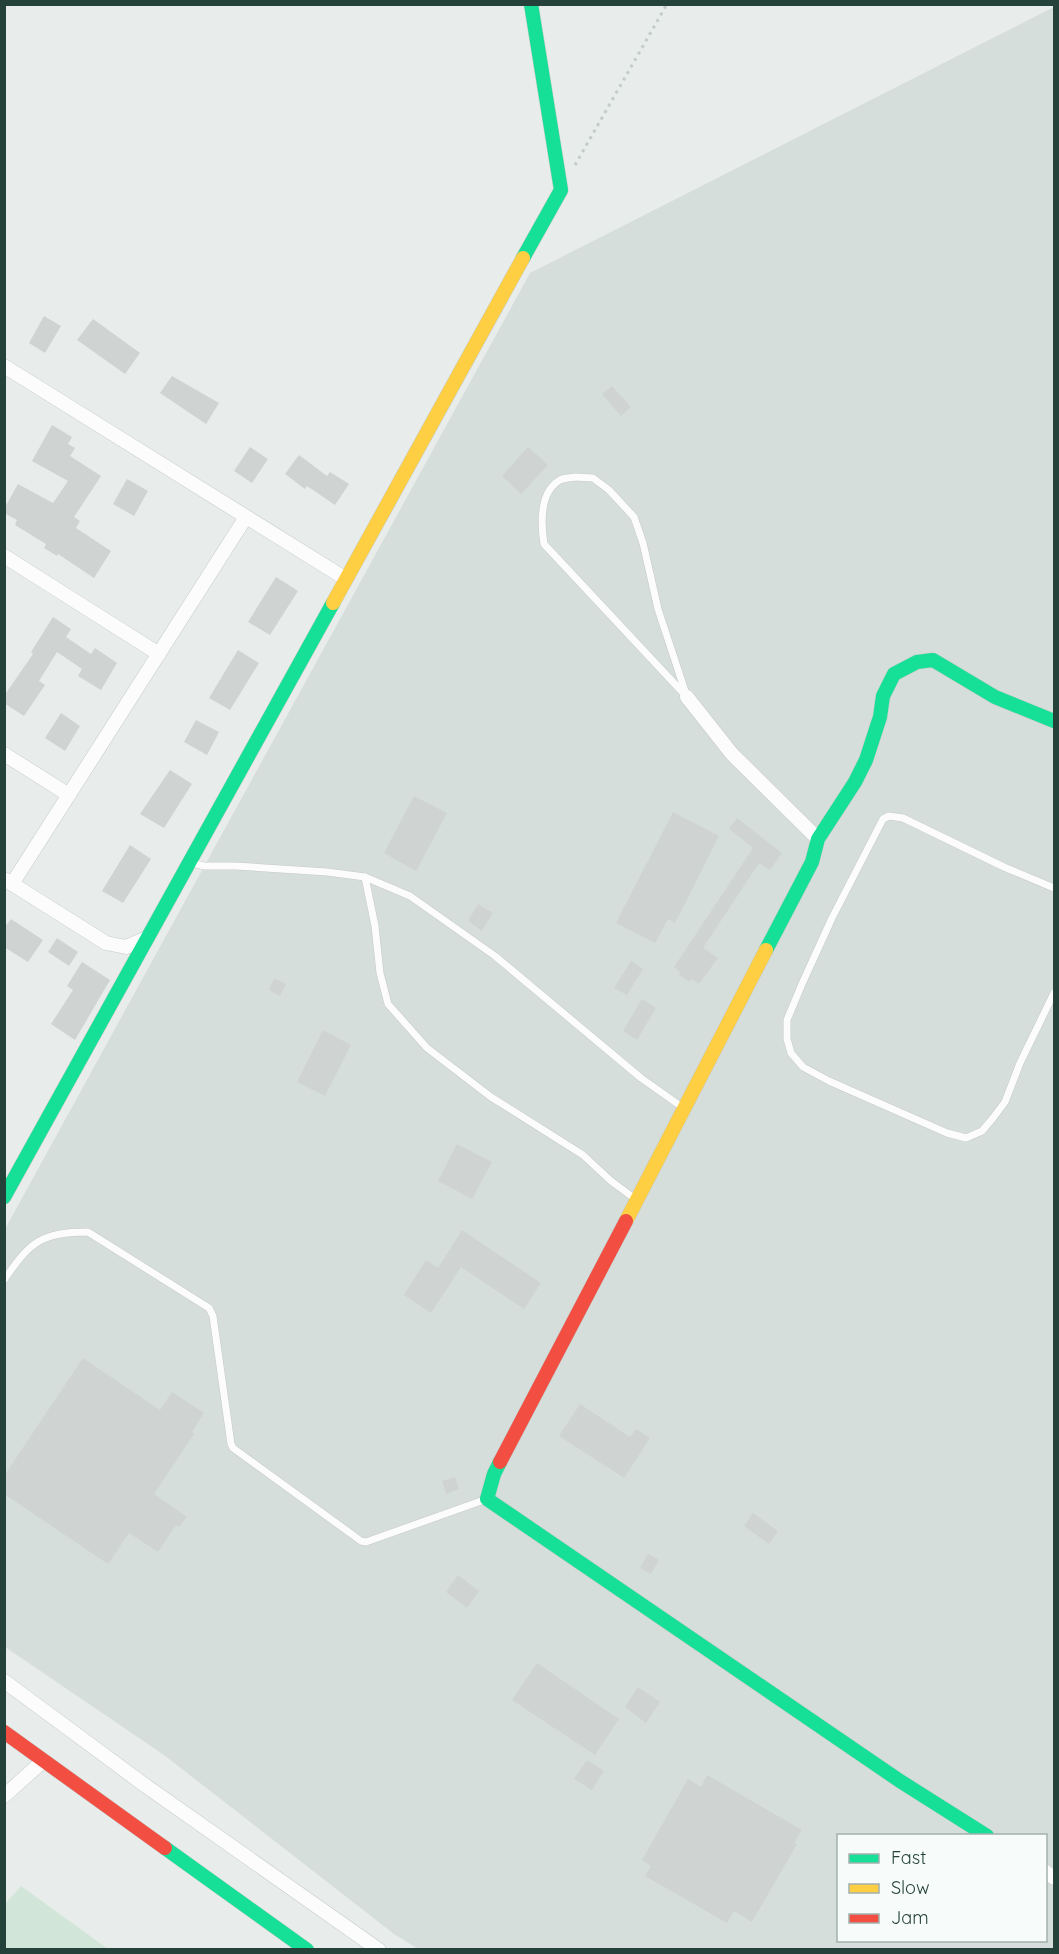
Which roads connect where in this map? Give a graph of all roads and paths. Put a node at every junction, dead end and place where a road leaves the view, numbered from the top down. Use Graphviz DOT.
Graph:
graph roads {
  1 [pos="531,4"];
  2 [pos="667,4"];
  3 [pos="561,190"];
  4 [pos="4,366"];
  5 [pos="246,517"];
  6 [pos="4,556"];
  7 [pos="346,579"];
  8 [pos="159,654"];
  9 [pos="687,697"];
  10 [pos="1054,721"];
  11 [pos="4,754"];
  12 [pos="69,795"];
  13 [pos="818,839"];
  14 [pos="189,862"];
  15 [pos="365,877"];
  16 [pos="8,882"];
  17 [pos="1054,888"];
  18 [pos="147,938"];
  19 [pos="1054,993"];
  20 [pos="684,1109"];
  21 [pos="4,1197"];
  22 [pos="637,1200"];
  23 [pos="4,1280"];
  24 [pos="487,1499"];
  25 [pos="4,1681"];
  26 [pos="4,1732"];
  27 [pos="43,1761"];
  28 [pos="4,1796"];
  29 [pos="984,1834"];
  30 [pos="307,1950"];
  31 [pos="379,1950"];
  1 -- 3 [label="main road"];
  2 -- 3 [label="path"];
  3 -- 7 [label="main road"];
  4 -- 5 [label="street"];
  5 -- 7 [label="street"];
  5 -- 8 [label="street"];
  6 -- 8 [label="street"];
  7 -- 14 [label="main road"];
  8 -- 12 [label="street"];
  9 -- 9 [label="lane"];
  9 -- 13 [label="street"];
  10 -- 13 [label="main road"];
  11 -- 12 [label="street"];
  12 -- 16 [label="street"];
  13 -- 20 [label="main road"];
  14 -- 15 [label="lane"];
  14 -- 18 [label="main road"];
  15 -- 20 [label="lane"];
  15 -- 22 [label="lane"];
  16 -- 18 [label="street"];
  17 -- 19 [label="lane"];
  18 -- 21 [label="main road"];
  20 -- 22 [label="main road"];
  22 -- 24 [label="main road"];
  23 -- 24 [label="lane"];
  24 -- 29 [label="main road"];
  25 -- 31 [label="street"];
  26 -- 27 [label="main road"];
  27 -- 28 [label="street"];
  27 -- 30 [label="main road"];
}
